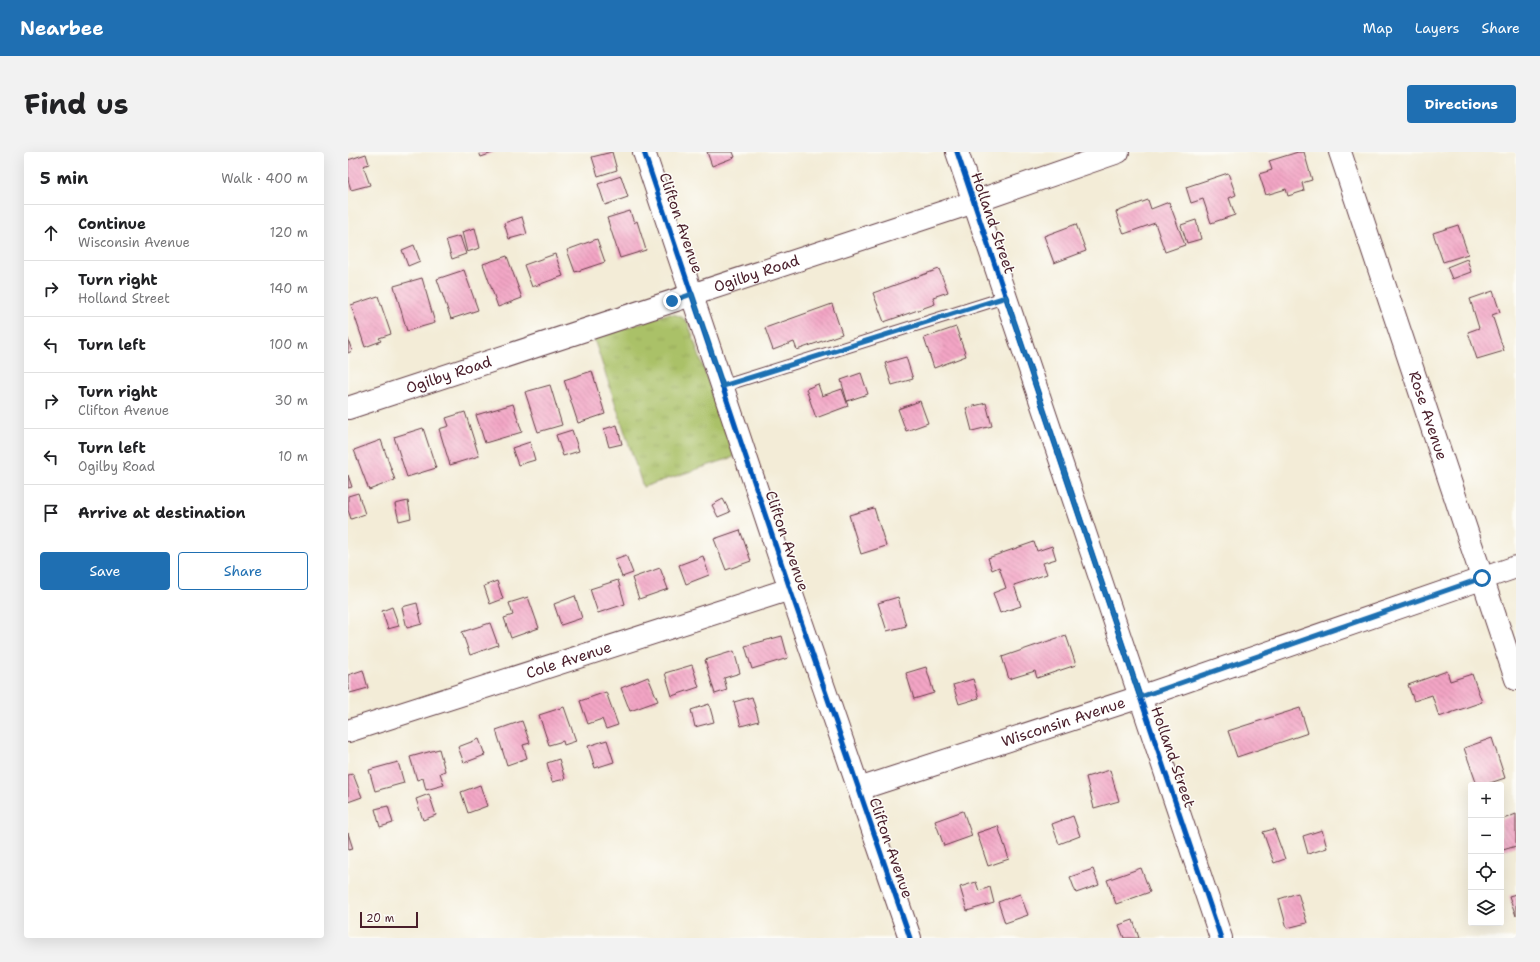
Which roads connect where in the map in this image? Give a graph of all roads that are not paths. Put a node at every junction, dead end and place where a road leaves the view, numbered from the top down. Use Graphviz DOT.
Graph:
graph roads {
  1 [pos="644,152"];
  2 [pos="956,152"];
  3 [pos="1118,152"];
  4 [pos="1340,152"];
  5 [pos="974,202"];
  6 [pos="692,294"];
  7 [pos="1006,297"];
  8 [pos="723,386"];
  9 [pos="348,408"];
  10 [pos="1516,567"];
  11 [pos="1482,578"];
  12 [pos="790,589"];
  13 [pos="1516,679"];
  14 [pos="1140,697"];
  15 [pos="348,731"];
  16 [pos="859,789"];
  17 [pos="910,938"];
  18 [pos="1221,938"];
  1 -- 6 [label="street, Clifton Avenue"];
  2 -- 5 [label="street, Holland Street"];
  3 -- 5 [label="street, Ogilby Road"];
  4 -- 11 [label="street, Rose Avenue"];
  5 -- 6 [label="street, Ogilby Road"];
  5 -- 7 [label="street, Holland Street"];
  6 -- 8 [label="street, Clifton Avenue"];
  6 -- 9 [label="street, Ogilby Road"];
  7 -- 8 [label="lane"];
  7 -- 14 [label="street, Holland Street"];
  8 -- 12 [label="street, Clifton Avenue"];
  10 -- 11 [label="street, Wisconsin Avenue"];
  11 -- 13 [label="street, Rose Avenue"];
  11 -- 14 [label="street, Wisconsin Avenue"];
  12 -- 15 [label="street, Cole Avenue"];
  12 -- 16 [label="street, Clifton Avenue"];
  14 -- 16 [label="street, Wisconsin Avenue"];
  14 -- 18 [label="street, Holland Street"];
  16 -- 17 [label="street, Clifton Avenue"];
}
